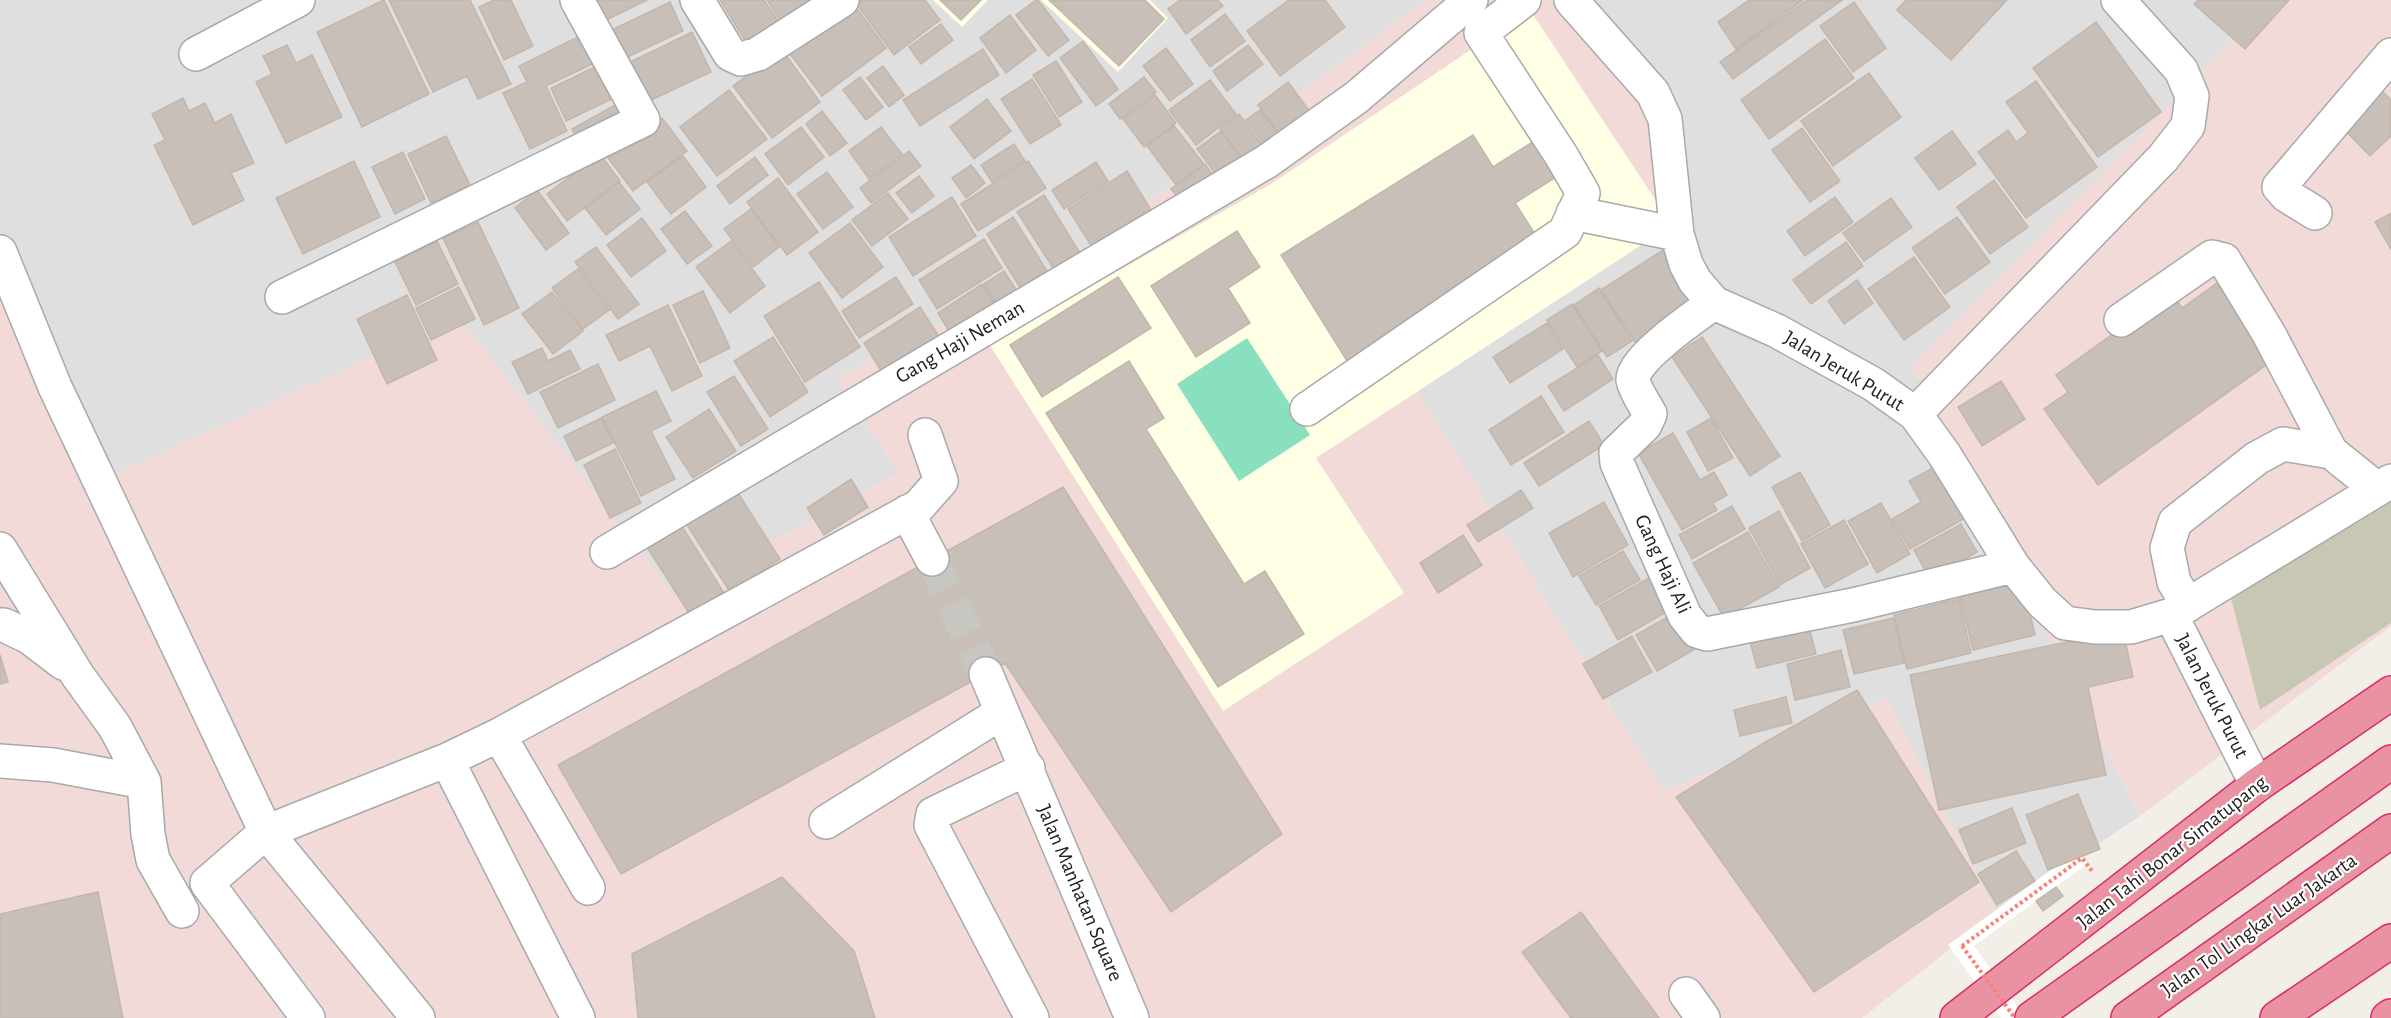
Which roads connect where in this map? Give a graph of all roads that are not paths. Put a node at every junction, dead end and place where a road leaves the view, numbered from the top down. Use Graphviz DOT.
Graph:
graph roads {
  1 [pos="298,0"];
  2 [pos="578,0"];
  3 [pos="697,0"];
  4 [pos="842,0"];
  5 [pos="1472,0"];
  6 [pos="1524,0"];
  7 [pos="1571,0"];
  8 [pos="2118,0"];
  9 [pos="196,54"];
  10 [pos="2391,55"];
  11 [pos="1573,213"];
  12 [pos="2315,213"];
  13 [pos="1677,234"];
  14 [pos="0,252"];
  15 [pos="282,297"];
  16 [pos="1714,303"];
  17 [pos="2121,320"];
  18 [pos="1307,409"];
  19 [pos="1914,414"];
  20 [pos="925,435"];
  21 [pos="2331,452"];
  22 [pos="2384,485"];
  23 [pos="907,512"];
  24 [pos="0,549"];
  25 [pos="607,552"];
  26 [pos="932,559"];
  27 [pos="2013,566"];
  28 [pos="2180,610"];
  29 [pos="0,625"];
  30 [pos="986,674"];
  31 [pos="78,675"];
  32 [pos="2391,693"];
  33 [pos="1001,713"];
  34 [pos="499,735"];
  35 [pos="447,760"];
  36 [pos="0,761"];
  37 [pos="2391,762"];
  38 [pos="1028,768"];
  39 [pos="144,782"];
  40 [pos="2257,785"];
  41 [pos="826,822"];
  42 [pos="2391,831"];
  43 [pos="266,832"];
  44 [pos="588,888"];
  45 [pos="182,911"];
  46 [pos="2391,941"];
  47 [pos="308,1018"];
  48 [pos="418,1018"];
  49 [pos="578,1018"];
  50 [pos="1032,1018"];
  51 [pos="1132,1018"];
  52 [pos="1957,1018"];
  53 [pos="2032,1018"];
  54 [pos="2128,1018"];
  55 [pos="2277,1018"];
  1 -- 9 [label="street"];
  2 -- 15 [label="street"];
  3 -- 4 [label="street"];
  5 -- 25 [label="street, Gang Haji Neman"];
  6 -- 11 [label="street"];
  7 -- 13 [label="street, Jalan Jeruk Purut"];
  8 -- 19 [label="street"];
  10 -- 12 [label="street"];
  11 -- 13 [label="street"];
  11 -- 18 [label="street"];
  13 -- 16 [label="street, Jalan Jeruk Purut"];
  14 -- 43 [label="street"];
  16 -- 19 [label="street, Jalan Jeruk Purut"];
  16 -- 27 [label="street, Gang Haji Ali"];
  17 -- 21 [label="street"];
  19 -- 27 [label="street, Jalan Jeruk Purut"];
  20 -- 23 [label="street"];
  21 -- 22 [label="street"];
  21 -- 28 [label="street"];
  22 -- 28 [label="street"];
  23 -- 26 [label="street"];
  23 -- 34 [label="street"];
  24 -- 31 [label="street"];
  27 -- 28 [label="street, Jalan Jeruk Purut"];
  28 -- 40 [label="street, Jalan Jeruk Purut"];
  29 -- 31 [label="street"];
  30 -- 33 [label="street, Jalan Manhatan Square"];
  31 -- 39 [label="street"];
  32 -- 40 [label="highway, Jalan Tahi Bonar Simatupang"];
  33 -- 38 [label="street, Jalan Manhatan Square"];
  33 -- 41 [label="street"];
  34 -- 35 [label="street"];
  34 -- 44 [label="street"];
  35 -- 43 [label="street"];
  35 -- 49 [label="street"];
  36 -- 39 [label="street"];
  37 -- 53 [label="highway"];
  38 -- 50 [label="street"];
  38 -- 51 [label="street, Jalan Manhatan Square"];
  39 -- 45 [label="street"];
  40 -- 52 [label="highway, Jalan Tahi Bonar Simatupang"];
  42 -- 54 [label="highway, Jalan Tol Lingkar Luar Jakarta"];
  43 -- 47 [label="street"];
  43 -- 48 [label="street"];
  46 -- 55 [label="highway"];
}
